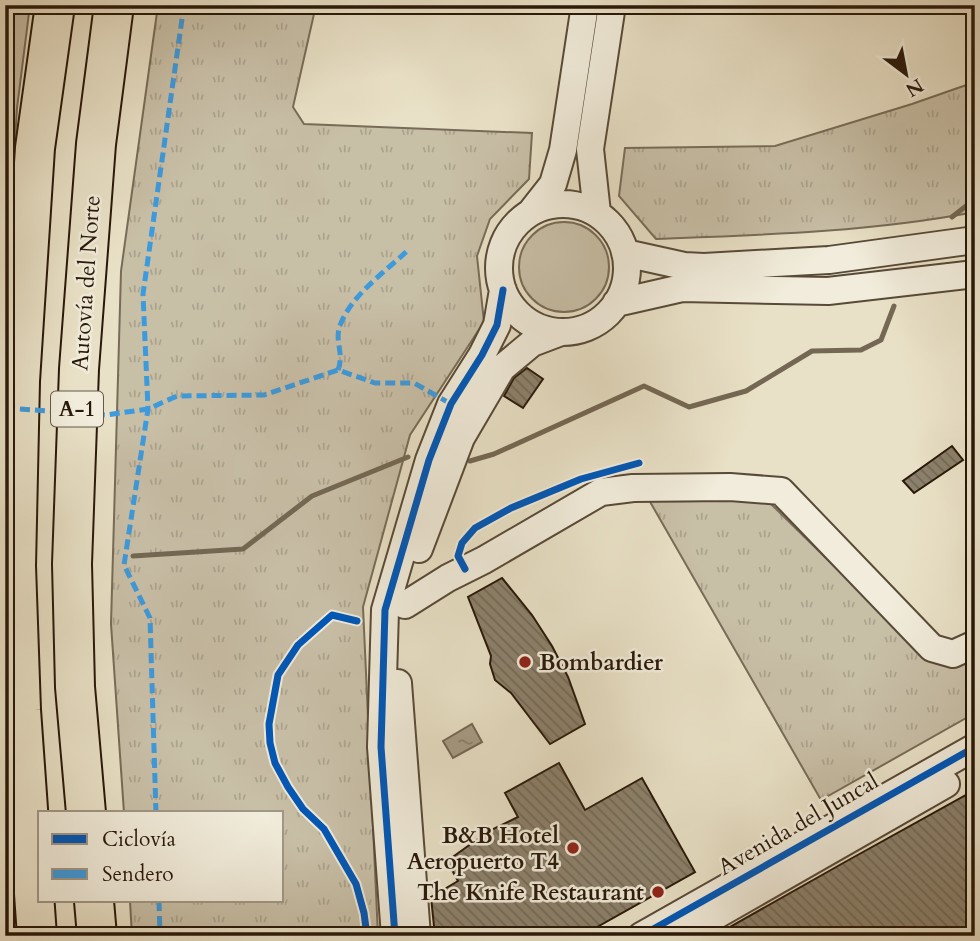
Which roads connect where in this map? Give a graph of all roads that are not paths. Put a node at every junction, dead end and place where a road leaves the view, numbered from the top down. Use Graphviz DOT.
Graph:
graph roads {
  1 [pos="55,5"];
  2 [pos="114,5"];
  3 [pos="585,5"];
  4 [pos="612,5"];
  5 [pos="531,212"];
  6 [pos="597,213"];
  7 [pos="975,240"];
  8 [pos="625,253"];
  9 [pos="975,274"];
  10 [pos="503,290"];
  11 [pos="616,303"];
  12 [pos="561,332"];
  13 [pos="405,605"];
  14 [pos="975,644"];
  15 [pos="975,747"];
  16 [pos="975,768"];
  17 [pos="86,811"];
  18 [pos="94,902"];
  19 [pos="37,936"];
  20 [pos="97,936"];
  21 [pos="395,936"];
  22 [pos="417,936"];
  23 [pos="641,936"];
  24 [pos="680,936"];
  1 -- 19 [label="highway, A-1"];
  2 -- 17 [label="highway, Autovía del Norte / A-1"];
  3 -- 5 [label="street"];
  4 -- 6 [label="street"];
  5 -- 6 [label="street"];
  5 -- 10 [label="street"];
  6 -- 8 [label="street"];
  7 -- 8 [label="street"];
  8 -- 11 [label="street"];
  9 -- 11 [label="street"];
  10 -- 12 [label="street"];
  10 -- 21 [label="street"];
  11 -- 12 [label="street"];
  12 -- 13 [label="street"];
  13 -- 14 [label="street"];
  13 -- 22 [label="street"];
  15 -- 23 [label="street, Avenida del Juncal"];
  16 -- 24 [label="street, Avenida del Juncal"];
  18 -- 20 [label="highway"];
}
